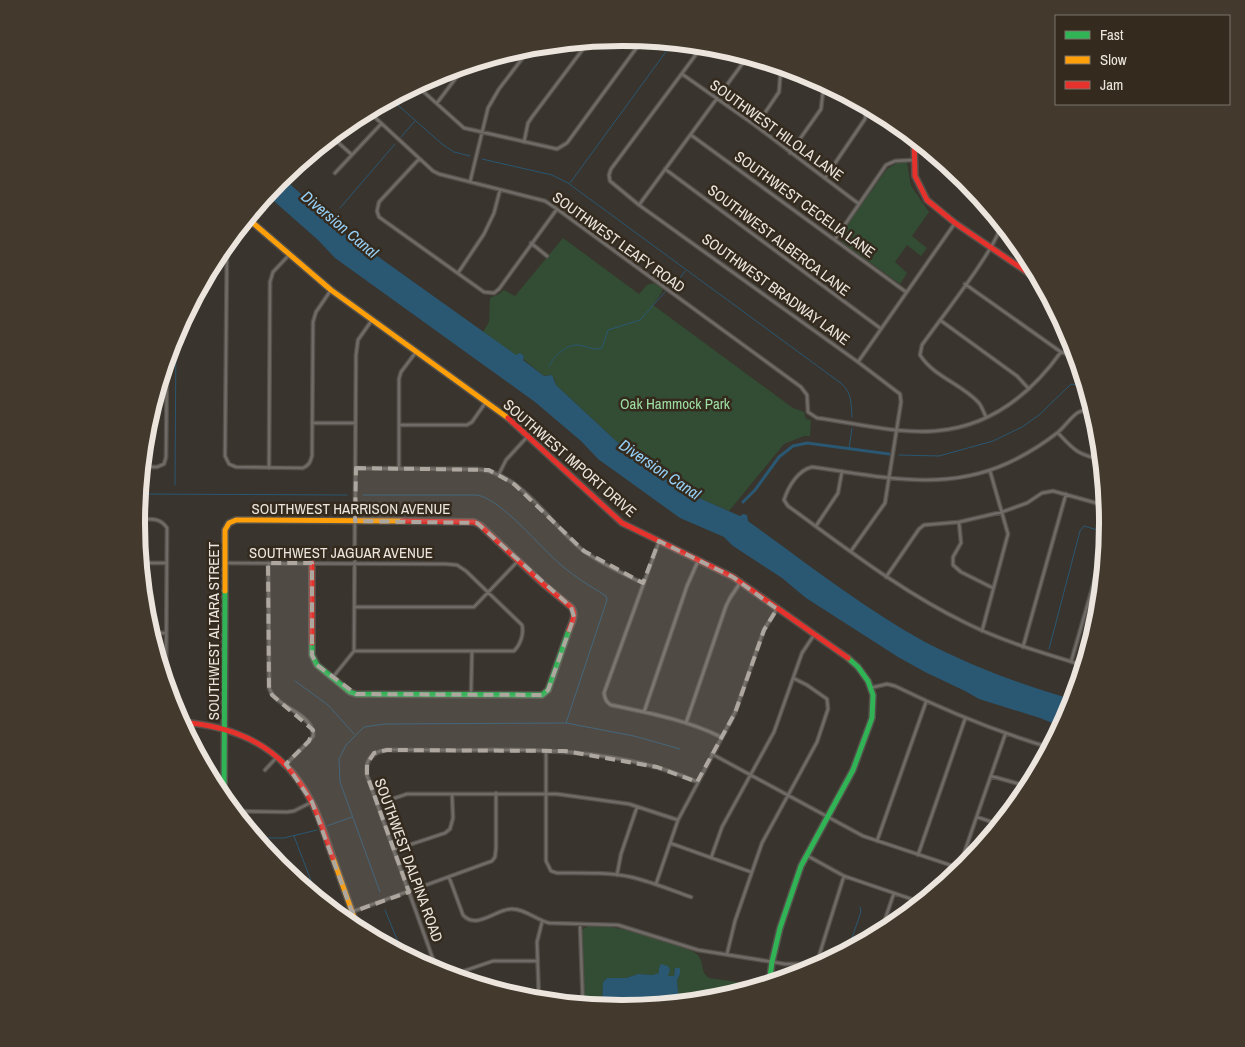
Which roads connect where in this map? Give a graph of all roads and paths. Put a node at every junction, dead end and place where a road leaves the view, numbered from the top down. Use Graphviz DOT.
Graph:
graph roads {
  1 [pos="637,46"];
  2 [pos="584,48"];
  3 [pos="698,52"];
  4 [pos="523,57"];
  5 [pos="743,62"];
  6 [pos="682,74"];
  7 [pos="780,74"];
  8 [pos="457,77"];
  9 [pos="422,90"];
  10 [pos="823,90"];
  11 [pos="716,100"];
  12 [pos="437,103"];
  13 [pos="866,113"];
  14 [pos="374,117"];
  15 [pos="381,124"];
  16 [pos="756,126"];
  17 [pos="481,132"];
  18 [pos="691,135"];
  19 [pos="337,141"];
  20 [pos="524,142"];
  21 [pos="914,146"];
  22 [pos="790,153"];
  23 [pos="352,154"];
  24 [pos="419,159"];
  25 [pos="913,160"];
  26 [pos="665,169"];
  27 [pos="335,173"];
  28 [pos="825,178"];
  29 [pos="470,182"];
  30 [pos="500,190"];
  31 [pos="859,204"];
  32 [pos="640,205"];
  33 [pos="557,208"];
  34 [pos="252,223"];
  35 [pos="955,223"];
  36 [pos="999,231"];
  37 [pos="835,238"];
  38 [pos="531,244"];
  39 [pos="992,247"];
  40 [pos="289,255"];
  41 [pos="547,256"];
  42 [pos="227,257"];
  43 [pos="458,273"];
  44 [pos="1029,273"];
  45 [pos="965,284"];
  46 [pos="331,290"];
  47 [pos="906,292"];
  48 [pos="372,320"];
  49 [pos="940,320"];
  50 [pos="880,328"];
  51 [pos="416,352"];
  52 [pos="1061,352"];
  53 [pos="1068,354"];
  54 [pos="858,362"];
  55 [pos="167,384"];
  56 [pos="1030,389"];
  57 [pos="486,402"];
  58 [pos="1086,411"];
  59 [pos="986,417"];
  60 [pos="312,423"];
  61 [pos="355,424"];
  62 [pos="399,426"];
  63 [pos="897,430"];
  64 [pos="1058,433"];
  65 [pos="528,436"];
  66 [pos="1096,459"];
  67 [pos="148,467"];
  68 [pos="269,468"];
  69 [pos="356,468"];
  70 [pos="400,468"];
  71 [pos="842,471"];
  72 [pos="990,472"];
  73 [pos="499,474"];
  74 [pos="889,480"];
  75 [pos="1066,494"];
  76 [pos="1099,504"];
  77 [pos="1002,512"];
  78 [pos="145,519"];
  79 [pos="355,521"];
  80 [pos="959,522"];
  81 [pos="229,523"];
  82 [pos="816,526"];
  83 [pos="659,541"];
  84 [pos="852,551"];
  85 [pos="698,560"];
  86 [pos="518,561"];
  87 [pos="147,563"];
  88 [pos="167,563"];
  89 [pos="225,563"];
  90 [pos="268,563"];
  91 [pos="312,563"];
  92 [pos="355,564"];
  93 [pos="1098,569"];
  94 [pos="886,577"];
  95 [pos="740,582"];
  96 [pos="643,583"];
  97 [pos="994,588"];
  98 [pos="489,594"];
  99 [pos="355,607"];
  100 [pos="777,609"];
  101 [pos="982,631"];
  102 [pos="158,633"];
  103 [pos="167,633"];
  104 [pos="814,635"];
  105 [pos="1023,647"];
  106 [pos="354,650"];
  107 [pos="472,651"];
  108 [pos="166,660"];
  109 [pos="1070,662"];
  110 [pos="1078,664"];
  111 [pos="333,677"];
  112 [pos="792,678"];
  113 [pos="870,688"];
  114 [pos="471,694"];
  115 [pos="926,702"];
  116 [pos="644,712"];
  117 [pos="965,719"];
  118 [pos="189,723"];
  119 [pos="686,723"];
  120 [pos="225,728"];
  121 [pos="1005,735"];
  122 [pos="722,737"];
  123 [pos="1045,746"];
  124 [pos="546,751"];
  125 [pos="712,754"];
  126 [pos="277,757"];
  127 [pos="286,764"];
  128 [pos="266,770"];
  129 [pos="751,774"];
  130 [pos="991,776"];
  131 [pos="697,782"];
  132 [pos="1022,785"];
  133 [pos="224,786"];
  134 [pos="452,793"];
  135 [pos="496,793"];
  136 [pos="546,794"];
  137 [pos="789,795"];
  138 [pos="312,802"];
  139 [pos="378,804"];
  140 [pos="637,807"];
  141 [pos="242,811"];
  142 [pos="977,817"];
  143 [pos="827,818"];
  144 [pos="678,820"];
  145 [pos="994,822"];
  146 [pos="877,841"];
  147 [pos="670,843"];
  148 [pos="394,850"];
  149 [pos="806,855"];
  150 [pos="918,855"];
  151 [pos="711,858"];
  152 [pos="962,859"];
  153 [pos="955,866"];
  154 [pos="751,872"];
  155 [pos="617,875"];
  156 [pos="844,876"];
  157 [pos="449,877"];
  158 [pos="656,884"];
  159 [pos="409,892"];
  160 [pos="894,893"];
  161 [pos="691,897"];
  162 [pos="915,900"];
  163 [pos="352,912"];
  164 [pos="354,918"];
  165 [pos="542,922"];
  166 [pos="884,923"];
  167 [pos="580,924"];
  168 [pos="727,954"];
  169 [pos="816,960"];
  170 [pos="434,961"];
  171 [pos="537,961"];
  172 [pos="772,962"];
  173 [pos="802,965"];
  174 [pos="461,972"];
  175 [pos="770,977"];
  176 [pos="539,994"];
  177 [pos="583,999"];
  1 -- 20 [label="street"];
  2 -- 20 [label="street"];
  3 -- 6 [label="street"];
  4 -- 17 [label="street"];
  5 -- 11 [label="street"];
  6 -- 11 [label="street, SOUTHWEST HILOLA LANE"];
  6 -- 32 [label="street, SOUTHWEST BRADWAY LANE"];
  7 -- 16 [label="street"];
  8 -- 12 [label="street"];
  9 -- 12 [label="street"];
  10 -- 22 [label="street"];
  11 -- 16 [label="street, SOUTHWEST HILOLA LANE"];
  11 -- 18 [label="street"];
  12 -- 17 [label="street"];
  13 -- 28 [label="street"];
  14 -- 15 [label="street, SOUTHWEST LEAFY ROAD"];
  15 -- 23 [label="street"];
  15 -- 24 [label="street, SOUTHWEST LEAFY ROAD"];
  16 -- 22 [label="street, SOUTHWEST HILOLA LANE"];
  17 -- 20 [label="street"];
  17 -- 29 [label="street"];
  18 -- 26 [label="street"];
  18 -- 37 [label="street, SOUTHWEST CECELIA LANE"];
  19 -- 23 [label="street"];
  21 -- 25 [label="street"];
  22 -- 28 [label="street, SOUTHWEST HILOLA LANE"];
  23 -- 27 [label="street"];
  24 -- 29 [label="street, SOUTHWEST LEAFY ROAD"];
  24 -- 43 [label="street"];
  25 -- 31 [label="street"];
  25 -- 35 [label="street"];
  26 -- 32 [label="street"];
  26 -- 50 [label="street, SOUTHWEST ALBERCA LANE"];
  28 -- 31 [label="street, SOUTHWEST HILOLA LANE"];
  29 -- 30 [label="street, SOUTHWEST LEAFY ROAD"];
  30 -- 33 [label="street, SOUTHWEST LEAFY ROAD"];
  30 -- 43 [label="street"];
  31 -- 37 [label="street"];
  32 -- 54 [label="street, SOUTHWEST BRADWAY LANE"];
  33 -- 38 [label="street"];
  33 -- 63 [label="street, SOUTHWEST LEAFY ROAD"];
  34 -- 40 [label="street, SOUTHWEST IMPORT DRIVE"];
  35 -- 39 [label="street"];
  35 -- 47 [label="street"];
  36 -- 39 [label="street"];
  37 -- 47 [label="street, SOUTHWEST CECELIA LANE"];
  38 -- 41 [label="street"];
  38 -- 43 [label="street"];
  39 -- 44 [label="street"];
  39 -- 45 [label="street"];
  40 -- 46 [label="street, SOUTHWEST IMPORT DRIVE"];
  40 -- 68 [label="street"];
  42 -- 68 [label="street"];
  45 -- 49 [label="street"];
  45 -- 52 [label="street"];
  46 -- 48 [label="street, SOUTHWEST IMPORT DRIVE"];
  46 -- 60 [label="street"];
  47 -- 50 [label="street"];
  48 -- 51 [label="street, SOUTHWEST IMPORT DRIVE"];
  48 -- 61 [label="street"];
  49 -- 56 [label="street"];
  49 -- 59 [label="street"];
  50 -- 54 [label="street"];
  51 -- 57 [label="street, SOUTHWEST IMPORT DRIVE"];
  51 -- 62 [label="street"];
  52 -- 53 [label="street"];
  52 -- 56 [label="street"];
  54 -- 63 [label="street, SOUTHWEST BRADWAY LANE"];
  55 -- 67 [label="street"];
  56 -- 59 [label="street"];
  57 -- 62 [label="street"];
  57 -- 65 [label="street, SOUTHWEST IMPORT DRIVE"];
  58 -- 64 [label="street"];
  59 -- 63 [label="street"];
  60 -- 61 [label="street"];
  60 -- 68 [label="street"];
  61 -- 69 [label="street"];
  62 -- 70 [label="street"];
  63 -- 74 [label="street"];
  64 -- 66 [label="street"];
  64 -- 72 [label="street"];
  65 -- 73 [label="street"];
  65 -- 83 [label="street, SOUTHWEST IMPORT DRIVE"];
  69 -- 70 [label="street"];
  69 -- 79 [label="street"];
  70 -- 73 [label="street"];
  71 -- 74 [label="street"];
  71 -- 82 [label="street"];
  71 -- 82 [label="street"];
  72 -- 74 [label="street"];
  72 -- 77 [label="street"];
  73 -- 96 [label="street"];
  74 -- 84 [label="street"];
  75 -- 76 [label="street"];
  75 -- 77 [label="street"];
  75 -- 105 [label="street"];
  77 -- 80 [label="street"];
  77 -- 97 [label="street"];
  78 -- 88 [label="street"];
  79 -- 81 [label="street, SOUTHWEST HARRISON AVENUE"];
  79 -- 86 [label="street, SOUTHWEST HARRISON AVENUE"];
  79 -- 92 [label="street"];
  80 -- 94 [label="street"];
  80 -- 97 [label="street"];
  81 -- 89 [label="street, SOUTHWEST ALTARA STREET"];
  82 -- 84 [label="street"];
  83 -- 85 [label="street, SOUTHWEST IMPORT DRIVE"];
  83 -- 96 [label="street"];
  84 -- 94 [label="street"];
  85 -- 95 [label="street, SOUTHWEST IMPORT DRIVE"];
  85 -- 116 [label="street"];
  86 -- 98 [label="street"];
  86 -- 114 [label="street"];
  87 -- 88 [label="street"];
  88 -- 103 [label="street"];
  89 -- 90 [label="street, SOUTHWEST JAGUAR AVENUE"];
  89 -- 120 [label="street, SOUTHWEST ALTARA STREET"];
  90 -- 91 [label="street, SOUTHWEST JAGUAR AVENUE"];
  90 -- 127 [label="street"];
  91 -- 92 [label="street, SOUTHWEST JAGUAR AVENUE"];
  91 -- 111 [label="street"];
  92 -- 98 [label="street, SOUTHWEST JAGUAR AVENUE"];
  92 -- 99 [label="street"];
  93 -- 109 [label="street"];
  94 -- 101 [label="street"];
  95 -- 100 [label="street, SOUTHWEST IMPORT DRIVE"];
  95 -- 119 [label="street"];
  96 -- 116 [label="street"];
  97 -- 101 [label="street"];
  98 -- 99 [label="street"];
  98 -- 107 [label="street"];
  99 -- 106 [label="street"];
  100 -- 104 [label="street, SOUTHWEST IMPORT DRIVE"];
  100 -- 122 [label="street"];
  101 -- 105 [label="street"];
  102 -- 103 [label="street"];
  103 -- 108 [label="street"];
  104 -- 112 [label="street"];
  104 -- 113 [label="street, SOUTHWEST IMPORT DRIVE"];
  105 -- 109 [label="street"];
  106 -- 107 [label="street"];
  106 -- 111 [label="street"];
  107 -- 114 [label="street"];
  109 -- 110 [label="street"];
  111 -- 114 [label="street"];
  112 -- 129 [label="street"];
  112 -- 137 [label="street"];
  113 -- 115 [label="street"];
  113 -- 143 [label="street, SOUTHWEST IMPORT DRIVE"];
  115 -- 117 [label="street"];
  115 -- 146 [label="street"];
  116 -- 119 [label="street"];
  117 -- 121 [label="street"];
  117 -- 150 [label="street"];
  118 -- 120 [label="street"];
  119 -- 122 [label="street"];
  120 -- 126 [label="street"];
  120 -- 133 [label="street, SOUTHWEST ALTARA STREET"];
  121 -- 123 [label="street"];
  121 -- 130 [label="street"];
  122 -- 125 [label="street"];
  124 -- 131 [label="street"];
  124 -- 136 [label="street"];
  124 -- 139 [label="street, SOUTHWEST DALPINA ROAD"];
  125 -- 129 [label="street"];
  125 -- 131 [label="street"];
  126 -- 127 [label="street"];
  126 -- 128 [label="street"];
  127 -- 138 [label="street"];
  129 -- 137 [label="street"];
  129 -- 151 [label="street"];
  130 -- 132 [label="street"];
  130 -- 142 [label="street"];
  131 -- 144 [label="street"];
  134 -- 135 [label="street"];
  134 -- 139 [label="street"];
  134 -- 148 [label="street"];
  135 -- 136 [label="street"];
  135 -- 157 [label="street"];
  136 -- 140 [label="street"];
  136 -- 155 [label="street"];
  137 -- 143 [label="street"];
  137 -- 154 [label="street"];
  138 -- 141 [label="street"];
  138 -- 163 [label="street"];
  139 -- 148 [label="street, SOUTHWEST DALPINA ROAD"];
  140 -- 144 [label="street"];
  140 -- 155 [label="street"];
  142 -- 145 [label="street"];
  142 -- 152 [label="street"];
  143 -- 146 [label="street"];
  143 -- 149 [label="street, SOUTHWEST IMPORT DRIVE"];
  144 -- 147 [label="street"];
  146 -- 150 [label="street"];
  147 -- 151 [label="street"];
  147 -- 158 [label="street"];
  148 -- 159 [label="street, SOUTHWEST DALPINA ROAD"];
  149 -- 156 [label="street"];
  149 -- 172 [label="street, SOUTHWEST IMPORT DRIVE"];
  150 -- 153 [label="street"];
  151 -- 154 [label="street"];
  154 -- 168 [label="street"];
  155 -- 158 [label="street"];
  156 -- 160 [label="street"];
  156 -- 169 [label="street"];
  157 -- 159 [label="street"];
  157 -- 165 [label="street"];
  158 -- 161 [label="street"];
  159 -- 163 [label="street"];
  159 -- 170 [label="street, SOUTHWEST DALPINA ROAD"];
  160 -- 162 [label="street"];
  160 -- 166 [label="street"];
  163 -- 164 [label="street"];
  165 -- 167 [label="street"];
  165 -- 171 [label="street"];
  167 -- 168 [label="street"];
  167 -- 177 [label="street"];
  168 -- 172 [label="street"];
  171 -- 174 [label="street"];
  171 -- 176 [label="street"];
  172 -- 173 [label="street"];
  172 -- 175 [label="street, SOUTHWEST IMPORT DRIVE"];
}
